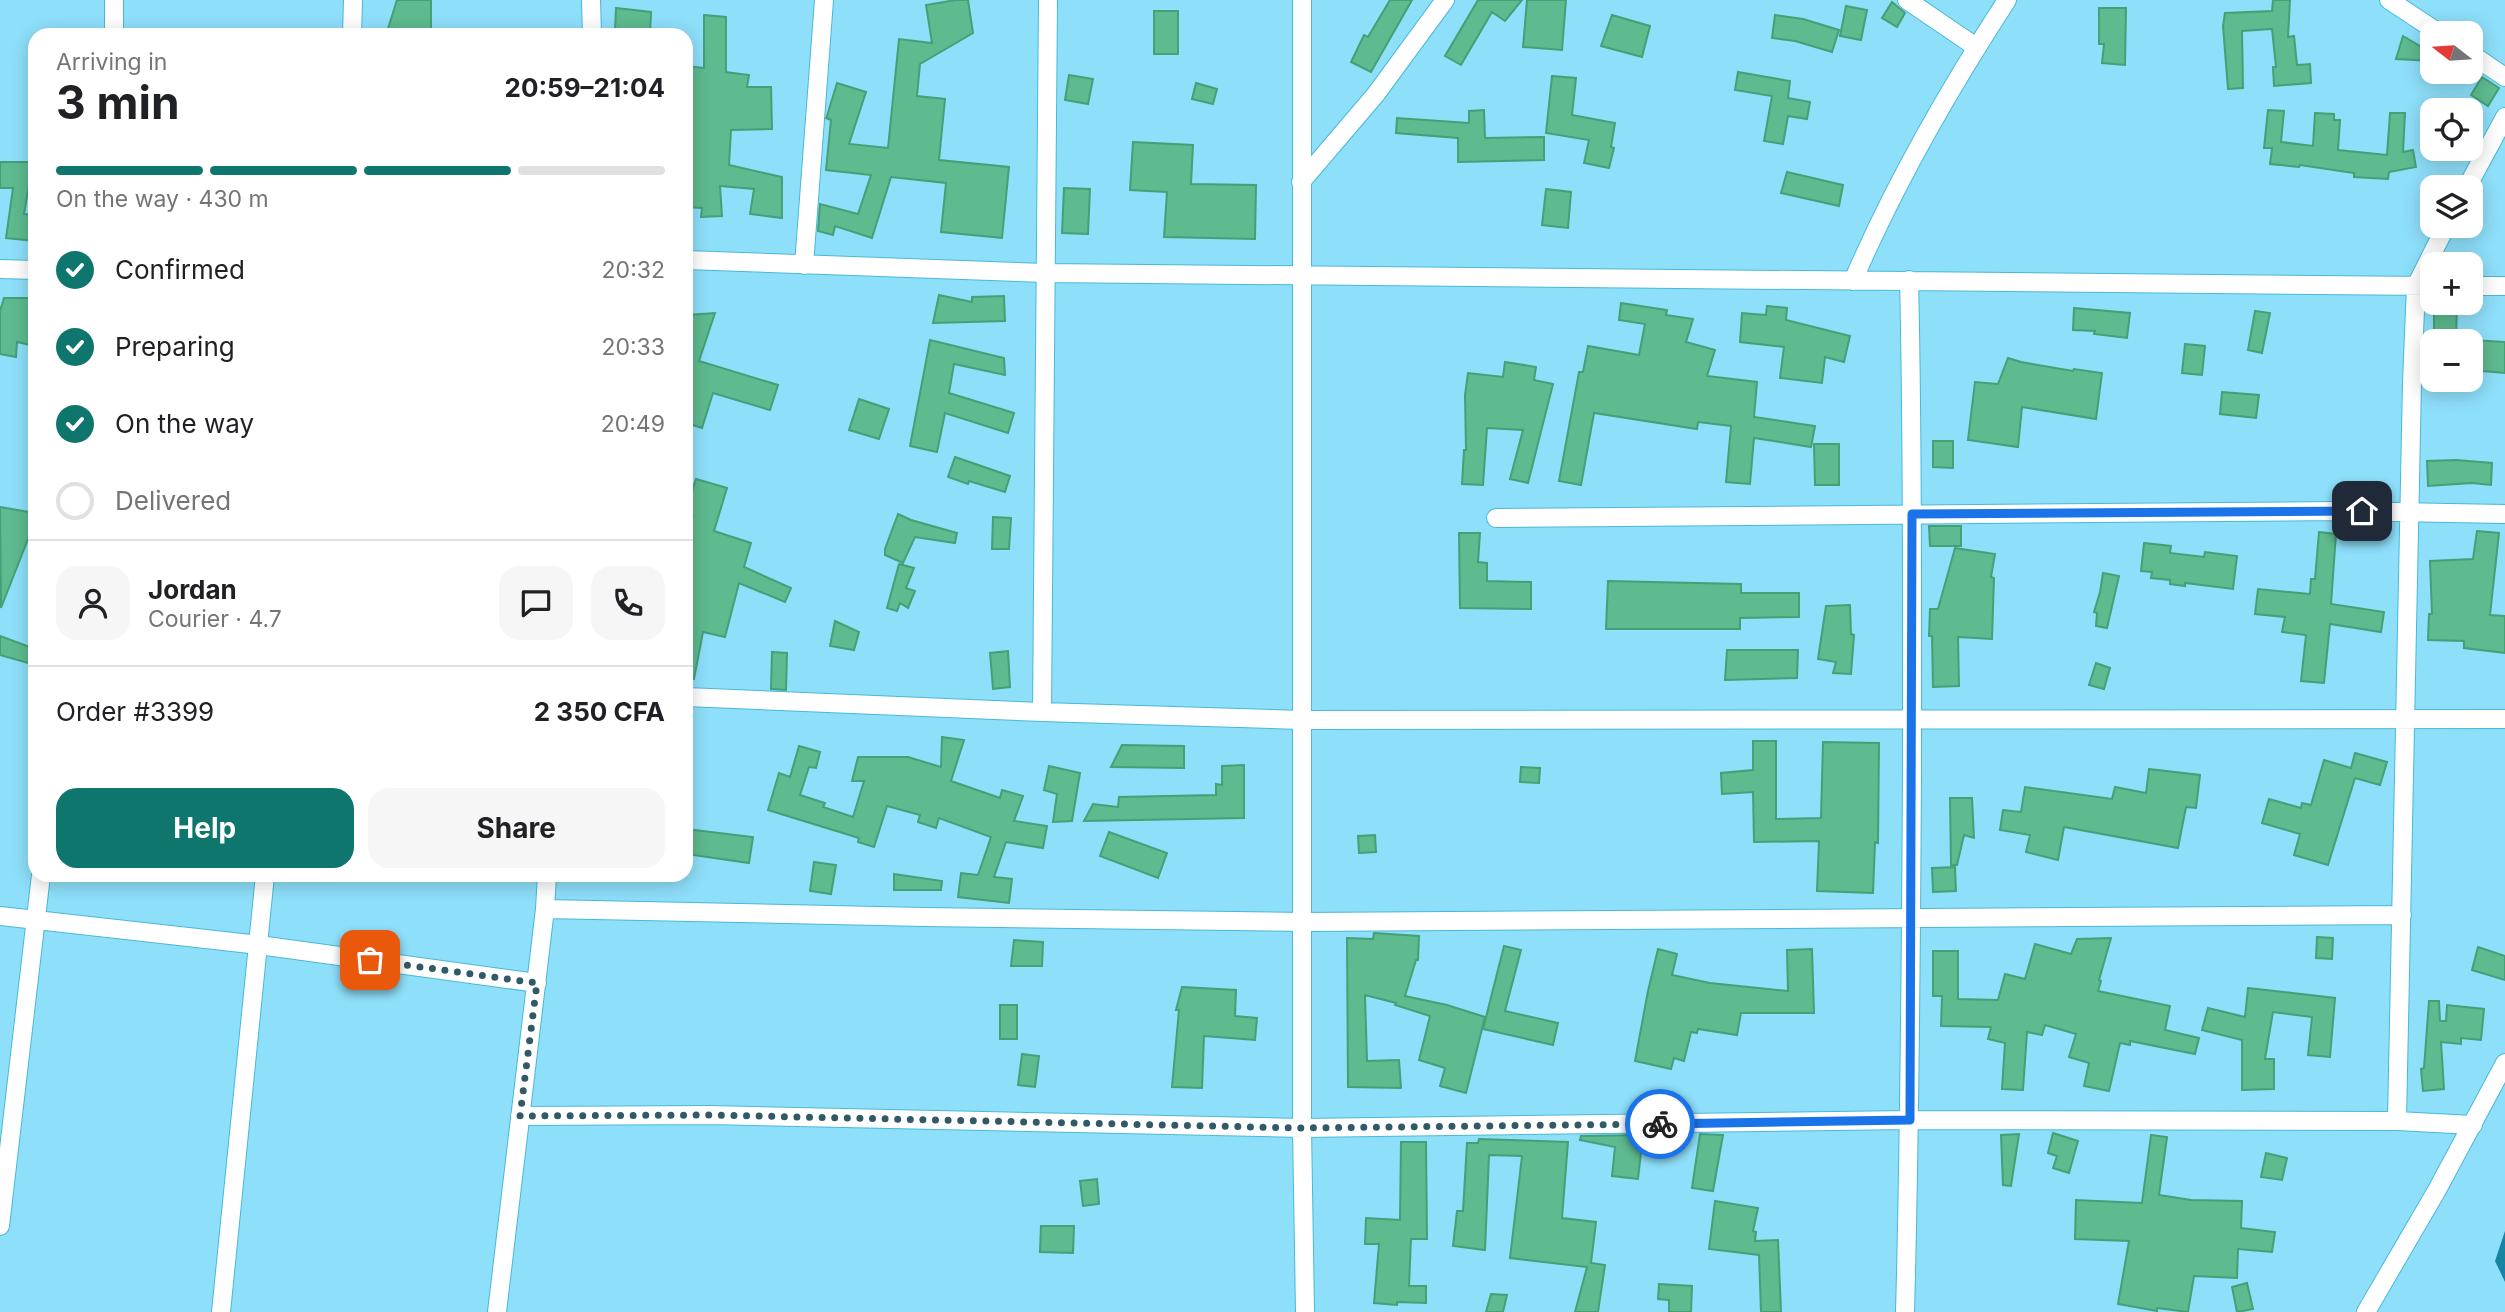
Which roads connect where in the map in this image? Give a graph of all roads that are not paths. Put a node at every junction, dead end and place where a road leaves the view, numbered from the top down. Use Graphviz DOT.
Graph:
graph roads {
  1 [pos="114,0"];
  2 [pos="353,0"];
  3 [pos="591,0"];
  4 [pos="824,0"];
  5 [pos="1048,0"];
  6 [pos="1301,0"];
  7 [pos="1445,0"];
  8 [pos="1907,0"];
  9 [pos="2007,0"];
  10 [pos="2389,0"];
  11 [pos="2421,21"];
  12 [pos="114,28"];
  13 [pos="352,28"];
  14 [pos="592,28"];
  15 [pos="1976,47"];
  16 [pos="2483,62"];
  17 [pos="2505,77"];
  18 [pos="2505,117"];
  19 [pos="2474,175"];
  20 [pos="1301,182"];
  21 [pos="693,260"];
  22 [pos="804,265"];
  23 [pos="0,269"];
  24 [pos="28,270"];
  25 [pos="1045,273"];
  26 [pos="1301,274"];
  27 [pos="1909,280"];
  28 [pos="1853,281"];
  29 [pos="2420,286"];
  30 [pos="2483,286"];
  31 [pos="2505,286"];
  32 [pos="2422,315"];
  33 [pos="2409,513"];
  34 [pos="1912,514"];
  35 [pos="2505,514"];
  36 [pos="1496,518"];
  37 [pos="693,697"];
  38 [pos="1042,712"];
  39 [pos="1912,718"];
  40 [pos="2405,719"];
  41 [pos="2505,719"];
  42 [pos="1301,720"];
  43 [pos="41,882"];
  44 [pos="264,882"];
  45 [pos="547,882"];
  46 [pos="545,909"];
  47 [pos="2402,915"];
  48 [pos="0,916"];
  49 [pos="1911,917"];
  50 [pos="38,919"];
  51 [pos="1303,922"];
  52 [pos="259,945"];
  53 [pos="537,983"];
  54 [pos="2505,1063"];
  55 [pos="520,1116"];
  56 [pos="1910,1120"];
  57 [pos="2397,1121"];
  58 [pos="2473,1125"];
  59 [pos="1301,1128"];
  60 [pos="0,1226"];
  61 [pos="221,1312"];
  62 [pos="497,1312"];
  63 [pos="1305,1312"];
  64 [pos="1905,1312"];
  65 [pos="2366,1312"];
  1 -- 12 [label="street"];
  2 -- 13 [label="street"];
  3 -- 14 [label="street"];
  4 -- 22 [label="street"];
  5 -- 25 [label="street"];
  6 -- 20 [label="street"];
  7 -- 20 [label="street"];
  8 -- 15 [label="street"];
  9 -- 15 [label="street"];
  10 -- 11 [label="street"];
  15 -- 28 [label="street"];
  16 -- 17 [label="street"];
  18 -- 19 [label="street"];
  20 -- 26 [label="street"];
  21 -- 22 [label="street"];
  22 -- 25 [label="street"];
  23 -- 24 [label="street"];
  25 -- 26 [label="street"];
  25 -- 38 [label="street"];
  26 -- 28 [label="street"];
  26 -- 42 [label="street"];
  27 -- 28 [label="street"];
  27 -- 29 [label="street"];
  27 -- 34 [label="street"];
  30 -- 31 [label="street"];
  32 -- 33 [label="street"];
  33 -- 34 [label="street"];
  33 -- 35 [label="street"];
  33 -- 40 [label="street"];
  34 -- 36 [label="street"];
  34 -- 39 [label="street"];
  37 -- 38 [label="street"];
  38 -- 42 [label="street"];
  39 -- 40 [label="street"];
  39 -- 42 [label="street"];
  39 -- 49 [label="street"];
  40 -- 41 [label="street"];
  40 -- 47 [label="street"];
  42 -- 51 [label="street"];
  43 -- 50 [label="street"];
  44 -- 52 [label="street"];
  45 -- 46 [label="street"];
  46 -- 51 [label="street"];
  46 -- 53 [label="street"];
  47 -- 49 [label="street"];
  47 -- 57 [label="street"];
  48 -- 50 [label="street"];
  49 -- 51 [label="street"];
  49 -- 56 [label="street"];
  50 -- 52 [label="street"];
  50 -- 60 [label="street"];
  51 -- 59 [label="street"];
  52 -- 53 [label="street"];
  52 -- 61 [label="street"];
  53 -- 55 [label="street"];
  54 -- 58 [label="street"];
  55 -- 59 [label="street"];
  55 -- 62 [label="street"];
  56 -- 57 [label="street"];
  56 -- 59 [label="street"];
  56 -- 64 [label="street"];
  57 -- 58 [label="street"];
  58 -- 65 [label="street"];
  59 -- 63 [label="street"];
}
